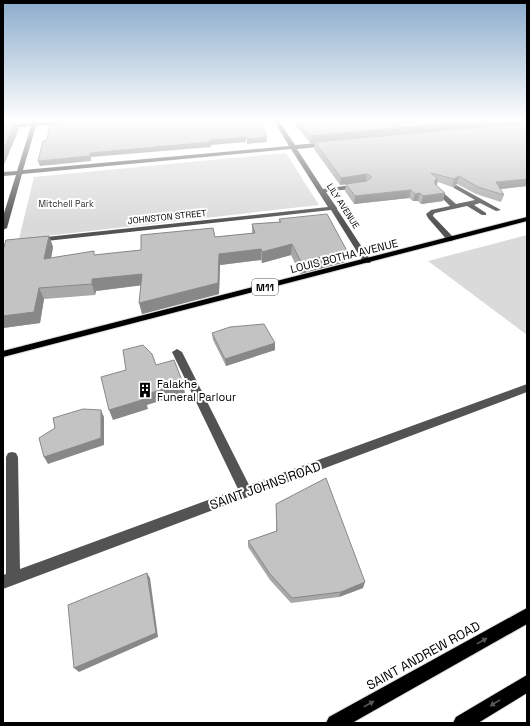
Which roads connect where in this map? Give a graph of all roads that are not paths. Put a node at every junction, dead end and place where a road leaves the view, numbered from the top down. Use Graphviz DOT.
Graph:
graph roads {
  1 [pos="25,155"];
  2 [pos="218,155"];
  3 [pos="298,155"];
  4 [pos="19,173"];
  5 [pos="3,174"];
  6 [pos="366,185"];
  7 [pos="456,187"];
  8 [pos="436,189"];
  9 [pos="322,191"];
  10 [pos="481,201"];
  11 [pos="468,204"];
  12 [pos="454,206"];
  13 [pos="334,208"];
  14 [pos="498,210"];
  15 [pos="484,214"];
  16 [pos="527,219"];
  17 [pos="3,228"];
  18 [pos="451,239"];
  19 [pos="27,241"];
  20 [pos="367,261"];
  21 [pos="177,352"];
  22 [pos="3,354"];
  23 [pos="527,388"];
  24 [pos="12,457"];
  25 [pos="246,492"];
  26 [pos="8,580"];
  27 [pos="527,616"];
  28 [pos="527,683"];
  29 [pos="335,723"];
  30 [pos="462,723"];
  1 -- 4 [label="street"];
  2 -- 4 [label="street"];
  3 -- 9 [label="street, LILY AVENUE"];
  4 -- 5 [label="street"];
  4 -- 17 [label="street"];
  6 -- 9 [label="street"];
  7 -- 10 [label="street"];
  8 -- 12 [label="street"];
  9 -- 13 [label="street, LILY AVENUE"];
  10 -- 11 [label="street"];
  10 -- 14 [label="street"];
  11 -- 12 [label="street"];
  11 -- 15 [label="street"];
  12 -- 18 [label="street"];
  13 -- 19 [label="street, JOHNSTON STREET"];
  13 -- 20 [label="street, LILY AVENUE"];
  16 -- 18 [label="main road, LOUIS BOTHA AVENUE / M11"];
  18 -- 20 [label="main road, LOUIS BOTHA AVENUE / M11"];
  20 -- 22 [label="main road, LOUIS BOTHA AVENUE / M11"];
  21 -- 25 [label="street"];
  23 -- 25 [label="street, SAINT JOHNS ROAD"];
  24 -- 26 [label="street"];
  25 -- 26 [label="street, SAINT JOHNS ROAD"];
  29 -- 27 [label="main road, SAINT ANDREW ROAD, one-way"];
  28 -- 30 [label="main road, one-way"];
}
